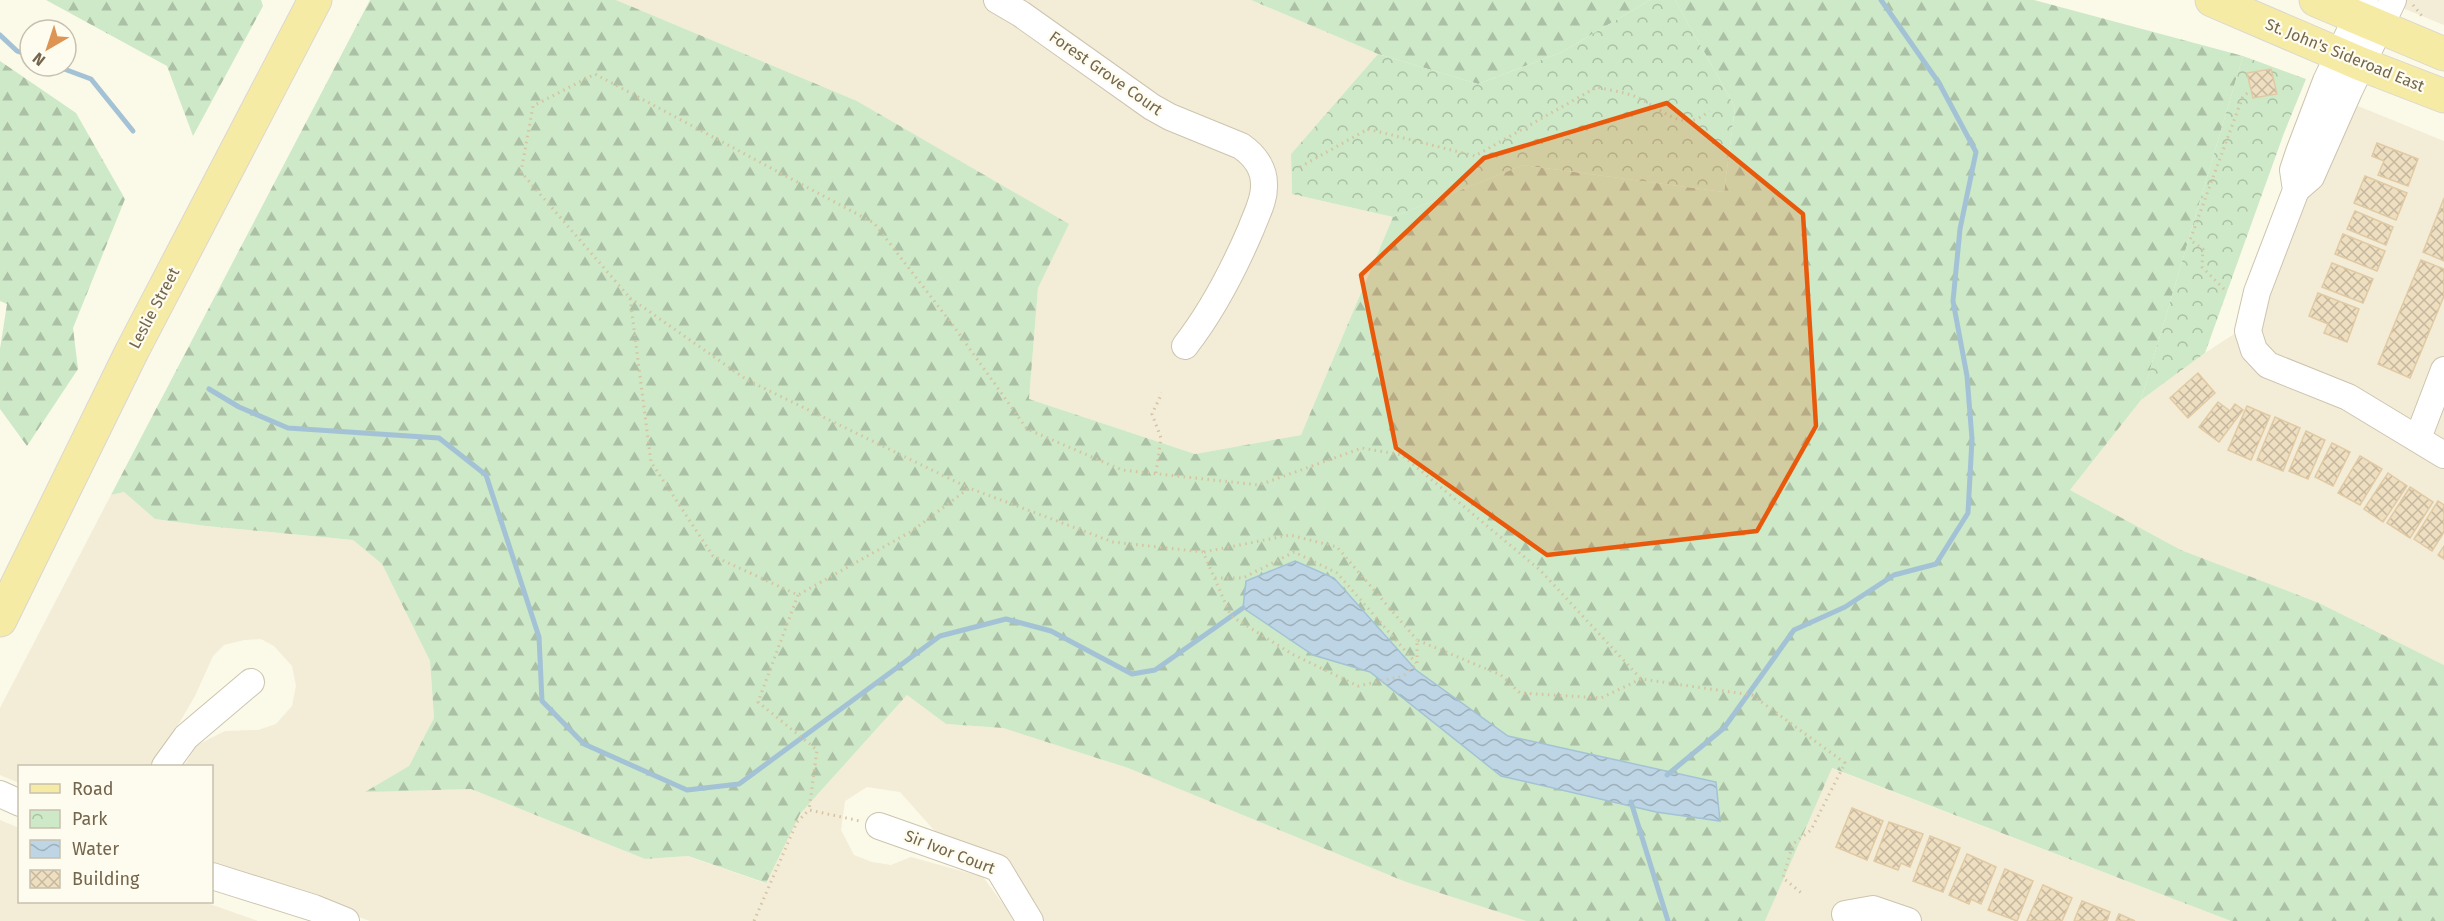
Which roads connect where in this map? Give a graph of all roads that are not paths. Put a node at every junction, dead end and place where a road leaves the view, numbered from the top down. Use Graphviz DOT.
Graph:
graph roads {
  1 [pos="315,0"];
  2 [pos="997,0"];
  3 [pos="2212,0"];
  4 [pos="2316,0"];
  5 [pos="2374,11"];
  6 [pos="2444,54"];
  7 [pos="2350,59"];
  8 [pos="2444,96"];
  9 [pos="1185,346"];
  10 [pos="2444,370"];
  11 [pos="2418,438"];
  12 [pos="2444,455"];
  13 [pos="0,620"];
  14 [pos="251,682"];
  15 [pos="166,765"];
  16 [pos="0,794"];
  17 [pos="18,801"];
  18 [pos="879,826"];
  19 [pos="213,876"];
  20 [pos="1845,914"];
  21 [pos="346,921"];
  22 [pos="1030,921"];
  23 [pos="1908,921"];
  1 -- 13 [label="main road, Leslie Street"];
  2 -- 9 [label="street, Forest Grove Court"];
  3 -- 7 [label="main road, St. John's Sideroad East"];
  4 -- 5 [label="main road"];
  5 -- 6 [label="main road"];
  5 -- 7 [label="street"];
  7 -- 8 [label="main road, St. John's Sideroad East"];
  7 -- 11 [label="street"];
  10 -- 11 [label="street"];
  11 -- 12 [label="street"];
  14 -- 15 [label="street"];
  16 -- 17 [label="street"];
  18 -- 22 [label="street, Sir Ivor Court"];
  19 -- 21 [label="street"];
  20 -- 23 [label="street"];
}
